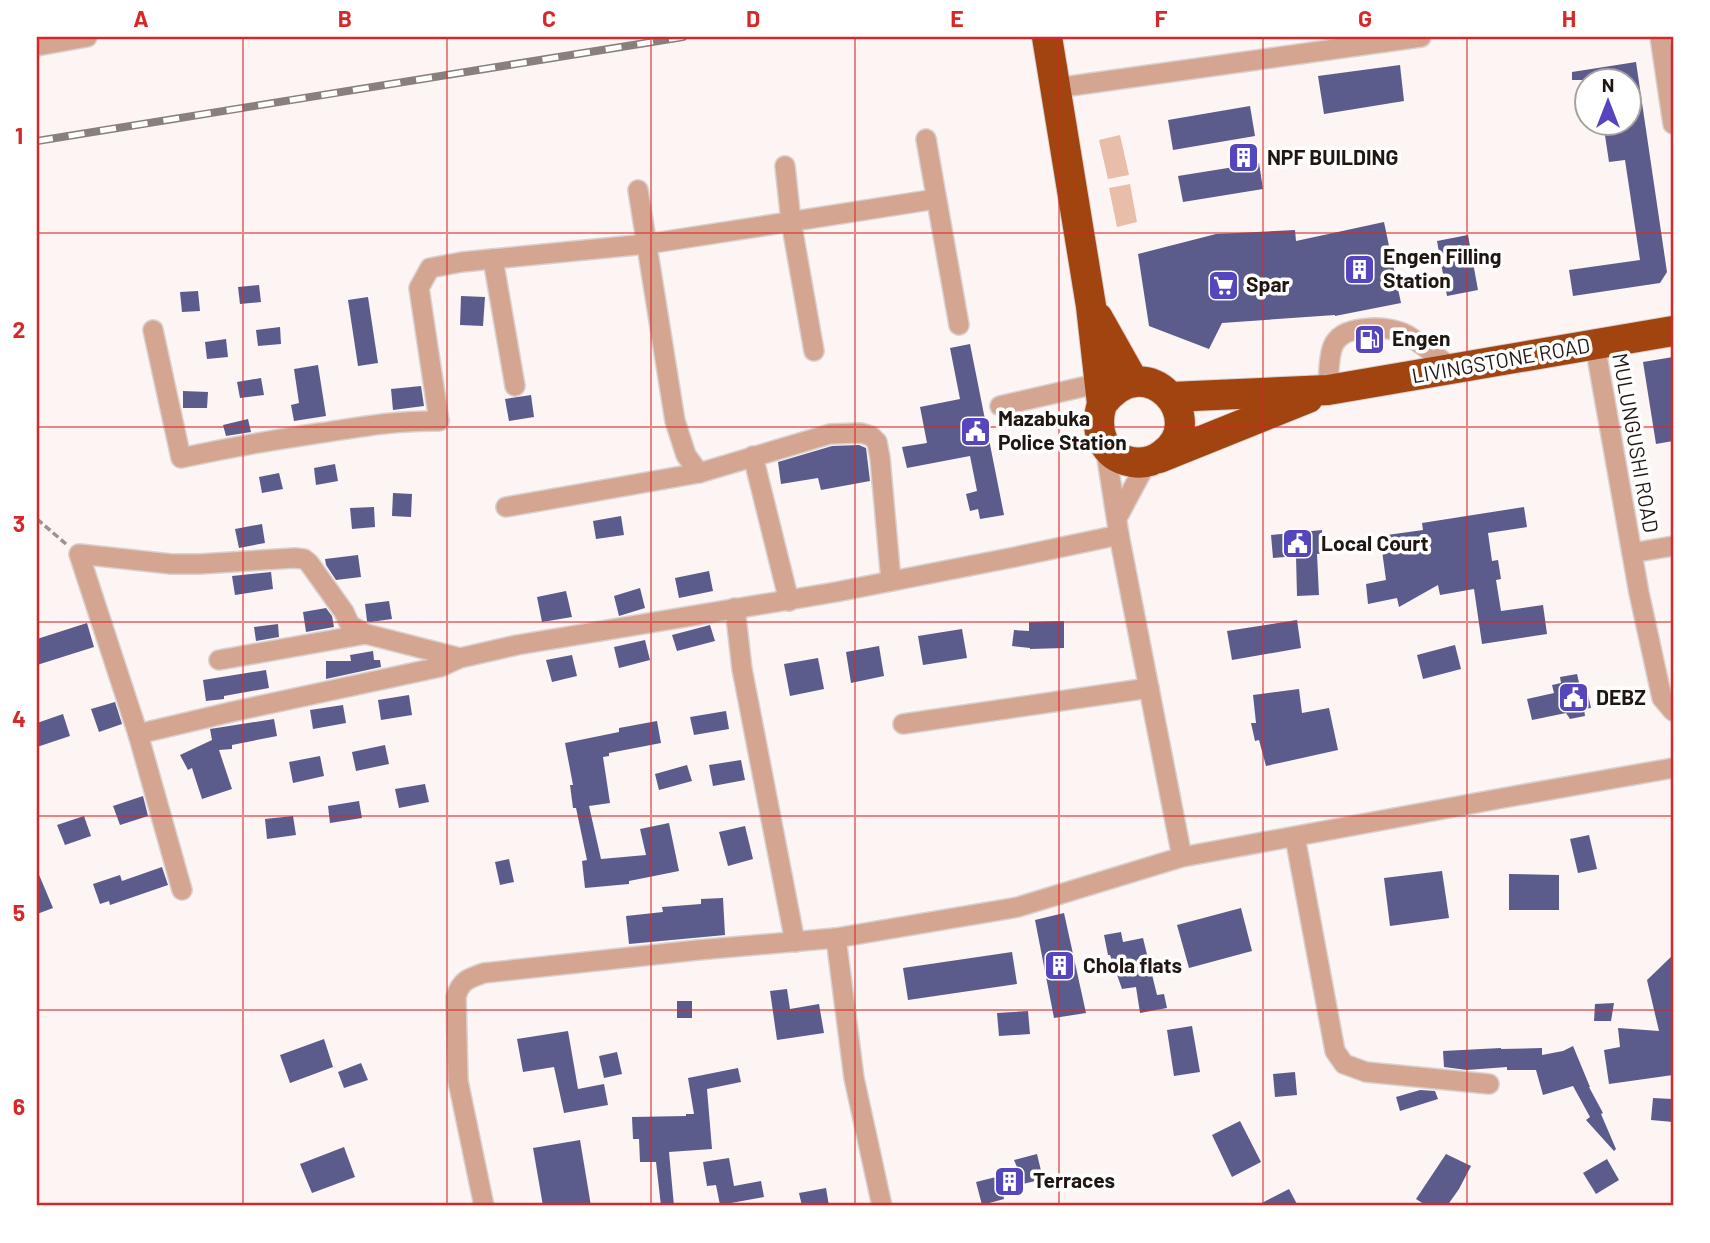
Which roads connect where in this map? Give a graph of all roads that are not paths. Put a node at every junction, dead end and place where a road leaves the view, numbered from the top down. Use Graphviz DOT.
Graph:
graph roads {
  1 [pos="87,37"];
  2 [pos="1047,37"];
  3 [pos="1422,37"];
  4 [pos="1660,37"];
  5 [pos="37,46"];
  6 [pos="1056,88"];
  7 [pos="1673,124"];
  8 [pos="926,139"];
  9 [pos="785,166"];
  10 [pos="638,190"];
  11 [pos="936,200"];
  12 [pos="791,221"];
  13 [pos="647,244"];
  14 [pos="493,259"];
  15 [pos="1091,306"];
  16 [pos="959,325"];
  17 [pos="153,330"];
  18 [pos="1673,331"];
  19 [pos="1595,345"];
  20 [pos="814,351"];
  21 [pos="1453,369"];
  22 [pos="1134,382"];
  23 [pos="515,386"];
  24 [pos="1328,390"];
  25 [pos="1101,393"];
  26 [pos="1171,397"];
  27 [pos="1000,406"];
  28 [pos="1105,445"];
  29 [pos="753,456"];
  30 [pos="1152,460"];
  31 [pos="699,473"];
  32 [pos="506,507"];
  33 [pos="1118,527"];
  34 [pos="1673,546"];
  35 [pos="1632,553"];
  36 [pos="891,581"];
  37 [pos="789,601"];
  38 [pos="735,608"];
  39 [pos="366,634"];
  40 [pos="460,658"];
  41 [pos="219,660"];
  42 [pos="1149,688"];
  43 [pos="1673,711"];
  44 [pos="903,724"];
  45 [pos="138,734"];
  46 [pos="1673,768"];
  47 [pos="1294,837"];
  48 [pos="1182,857"];
  49 [pos="182,890"];
  50 [pos="836,937"];
  51 [pos="795,942"];
  52 [pos="1489,1084"];
  53 [pos="484,1206"];
  54 [pos="882,1206"];
  1 -- 5 [label="street"];
  2 -- 6 [label="highway"];
  3 -- 6 [label="street"];
  4 -- 7 [label="street"];
  6 -- 15 [label="highway"];
  8 -- 11 [label="street"];
  9 -- 12 [label="street"];
  10 -- 13 [label="street"];
  11 -- 12 [label="street"];
  11 -- 16 [label="street"];
  12 -- 13 [label="street"];
  12 -- 20 [label="street"];
  13 -- 14 [label="street"];
  13 -- 31 [label="street"];
  14 -- 17 [label="street"];
  14 -- 23 [label="street"];
  15 -- 22 [label="highway"];
  15 -- 25 [label="highway"];
  18 -- 19 [label="highway, LIVINGSTONE ROAD"];
  19 -- 21 [label="highway, LIVINGSTONE ROAD"];
  19 -- 35 [label="street, MULUNGUSHI ROAD"];
  21 -- 24 [label="highway, LIVINGSTONE ROAD"];
  21 -- 24 [label="street"];
  22 -- 25 [label="highway"];
  22 -- 26 [label="highway, LIVINGSTONE ROAD"];
  24 -- 26 [label="highway, LIVINGSTONE ROAD"];
  24 -- 30 [label="highway, LIVINGSTONE ROAD"];
  25 -- 27 [label="street"];
  25 -- 28 [label="highway"];
  26 -- 30 [label="highway"];
  28 -- 30 [label="highway"];
  28 -- 33 [label="street"];
  29 -- 31 [label="street"];
  29 -- 36 [label="street"];
  29 -- 37 [label="street"];
  30 -- 33 [label="street"];
  31 -- 32 [label="street"];
  33 -- 36 [label="street"];
  33 -- 42 [label="street"];
  34 -- 35 [label="street"];
  35 -- 43 [label="street, MULUNGUSHI ROAD"];
  36 -- 37 [label="street"];
  37 -- 38 [label="street"];
  38 -- 40 [label="street"];
  38 -- 51 [label="street"];
  39 -- 40 [label="street"];
  39 -- 41 [label="street"];
  39 -- 45 [label="street"];
  40 -- 45 [label="street"];
  42 -- 44 [label="street"];
  42 -- 48 [label="street"];
  45 -- 49 [label="street"];
  46 -- 47 [label="street"];
  47 -- 48 [label="street"];
  47 -- 52 [label="street"];
  48 -- 50 [label="street"];
  50 -- 51 [label="street"];
  50 -- 54 [label="street"];
  51 -- 53 [label="street"];
}
